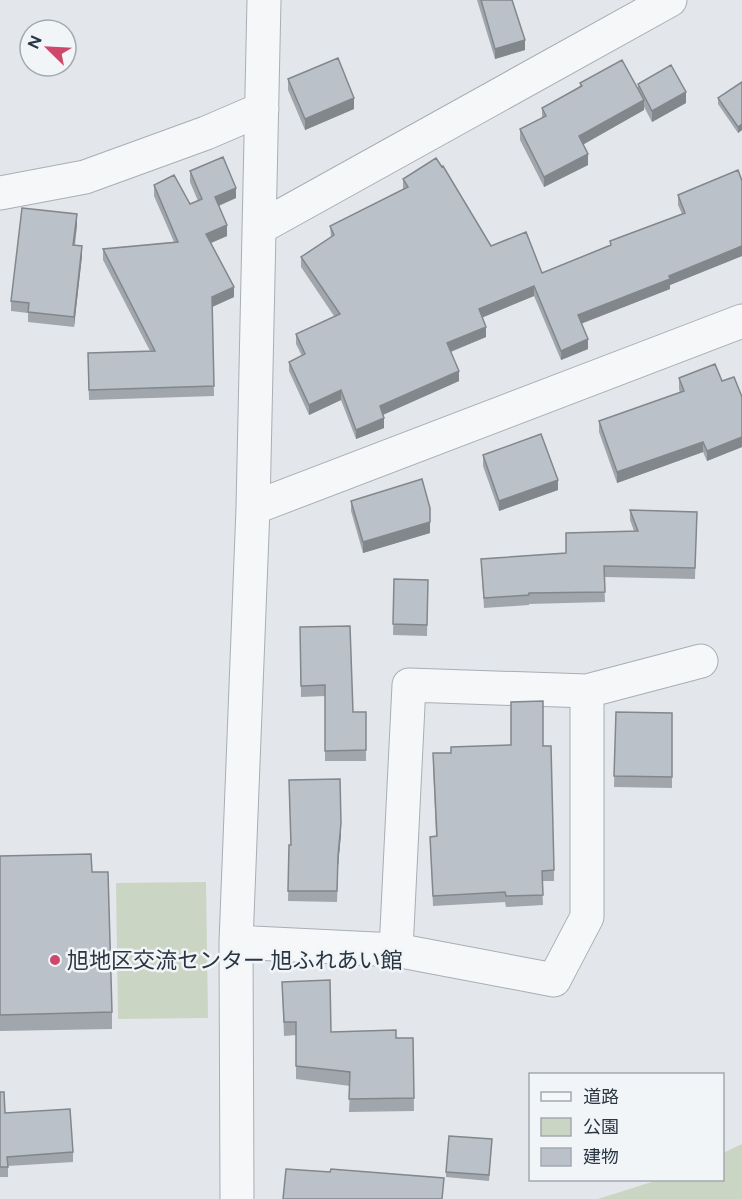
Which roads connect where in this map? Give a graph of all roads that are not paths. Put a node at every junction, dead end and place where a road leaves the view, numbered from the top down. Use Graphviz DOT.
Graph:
graph roads {
  1 [pos="264,0"];
  2 [pos="670,0"];
  3 [pos="262,109"];
  4 [pos="0,193"];
  5 [pos="259,228"];
  6 [pos="742,321"];
  7 [pos="253,508"];
  8 [pos="701,661"];
  9 [pos="587,691"];
  10 [pos="237,942"];
  11 [pos="396,950"];
  12 [pos="237,1199"];
  1 -- 3 [label="street"];
  2 -- 5 [label="street"];
  3 -- 4 [label="street"];
  3 -- 5 [label="street"];
  5 -- 7 [label="street"];
  6 -- 7 [label="street"];
  7 -- 10 [label="street"];
  8 -- 9 [label="street"];
  9 -- 11 [label="street"];
  9 -- 11 [label="street"];
  10 -- 11 [label="street"];
  10 -- 12 [label="street"];
}
